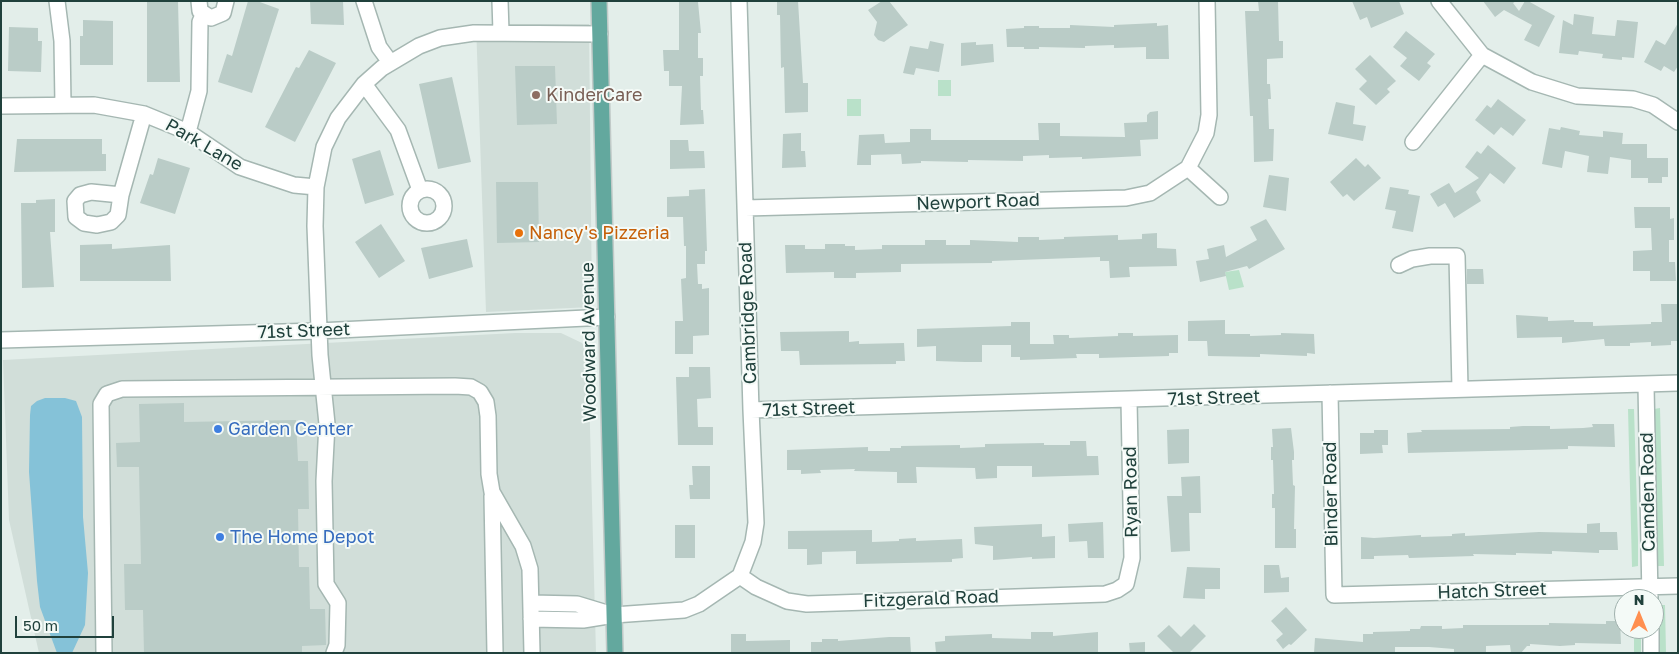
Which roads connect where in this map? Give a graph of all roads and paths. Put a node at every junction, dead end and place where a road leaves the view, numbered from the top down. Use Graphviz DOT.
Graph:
graph roads {
  1 [pos="58,1"];
  2 [pos="226,1"];
  3 [pos="364,1"];
  4 [pos="500,1"];
  5 [pos="600,1"];
  6 [pos="739,1"];
  7 [pos="1206,1"];
  8 [pos="1439,1"];
  9 [pos="201,8"];
  10 [pos="501,32"];
  11 [pos="600,34"];
  12 [pos="1482,55"];
  13 [pos="390,62"];
  14 [pos="364,84"];
  15 [pos="62,105"];
  16 [pos="2,106"];
  17 [pos="144,114"];
  18 [pos="1678,122"];
  19 [pos="188,132"];
  20 [pos="1413,142"];
  21 [pos="1192,162"];
  22 [pos="316,187"];
  23 [pos="420,190"];
  24 [pos="121,195"];
  25 [pos="1220,197"];
  26 [pos="745,208"];
  27 [pos="1399,265"];
  28 [pos="607,317"];
  29 [pos="318,330"];
  30 [pos="1,340"];
  31 [pos="1678,383"];
  32 [pos="1646,385"];
  33 [pos="322,388"];
  34 [pos="1460,390"];
  35 [pos="1330,393"];
  36 [pos="1129,400"];
  37 [pos="750,410"];
  38 [pos="492,492"];
  39 [pos="740,576"];
  40 [pos="1126,584"];
  41 [pos="1678,586"];
  42 [pos="1650,589"];
  43 [pos="1664,590"];
  44 [pos="1614,593"];
  45 [pos="1334,595"];
  46 [pos="531,603"];
  47 [pos="614,615"];
  48 [pos="531,620"];
  49 [pos="1651,639"];
  50 [pos="104,653"];
  51 [pos="334,653"];
  52 [pos="495,653"];
  53 [pos="532,653"];
  54 [pos="615,653"];
  55 [pos="1651,653"];
  1 -- 15 [label="street"];
  2 -- 9 [label="street"];
  3 -- 13 [label="street"];
  4 -- 10 [label="street"];
  5 -- 11 [label="main road, Woodward Avenue"];
  6 -- 26 [label="street, Cambridge Road"];
  7 -- 21 [label="street"];
  8 -- 12 [label="street"];
  9 -- 19 [label="street"];
  10 -- 11 [label="street"];
  10 -- 13 [label="street"];
  11 -- 28 [label="main road, Woodward Avenue"];
  12 -- 18 [label="street"];
  12 -- 20 [label="street"];
  13 -- 14 [label="street"];
  14 -- 22 [label="street"];
  14 -- 23 [label="street"];
  15 -- 16 [label="street, Park Lane"];
  15 -- 17 [label="street, Park Lane"];
  17 -- 19 [label="street, Park Lane"];
  17 -- 24 [label="street"];
  19 -- 22 [label="street, Park Lane"];
  21 -- 25 [label="street"];
  21 -- 26 [label="street, Newport Road"];
  22 -- 29 [label="street"];
  26 -- 37 [label="street, Cambridge Road"];
  27 -- 34 [label="street"];
  28 -- 29 [label="street, 71st Street"];
  28 -- 47 [label="main road, Woodward Avenue"];
  29 -- 30 [label="street, 71st Street"];
  29 -- 33 [label="street"];
  31 -- 32 [label="street, 71st Street"];
  32 -- 34 [label="street, 71st Street"];
  32 -- 42 [label="street, Camden Road"];
  33 -- 38 [label="street"];
  33 -- 50 [label="street"];
  33 -- 51 [label="street"];
  34 -- 35 [label="street, 71st Street"];
  35 -- 36 [label="street, 71st Street"];
  35 -- 45 [label="street, Binder Road"];
  36 -- 37 [label="street, 71st Street"];
  36 -- 40 [label="street, Ryan Road"];
  37 -- 39 [label="street, Cambridge Road"];
  38 -- 46 [label="street"];
  38 -- 52 [label="street"];
  39 -- 40 [label="street, Fitzgerald Road"];
  39 -- 47 [label="street"];
  41 -- 43 [label="street, Hatch Street"];
  44 -- 45 [label="street, Hatch Street"];
  46 -- 47 [label="street"];
  46 -- 48 [label="street"];
  47 -- 48 [label="street"];
  47 -- 54 [label="main road, Woodward Avenue"];
  48 -- 53 [label="street"];
  49 -- 55 [label="street"];
}
